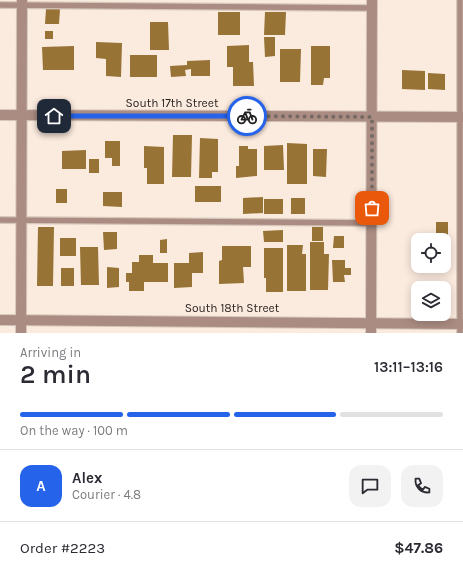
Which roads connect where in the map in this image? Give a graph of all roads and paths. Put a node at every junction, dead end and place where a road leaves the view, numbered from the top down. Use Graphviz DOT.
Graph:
graph roads {
  1 [pos="460,0"];
  2 [pos="22,2"];
  3 [pos="372,4"];
  4 [pos="0,5"];
  5 [pos="0,115"];
  6 [pos="22,116"];
  7 [pos="372,117"];
  8 [pos="461,117"];
  9 [pos="0,220"];
  10 [pos="21,221"];
  11 [pos="371,224"];
  12 [pos="0,320"];
  13 [pos="21,320"];
  14 [pos="461,327"];
  15 [pos="371,328"];
  16 [pos="21,333"];
  1 -- 8 [label="lane"];
  2 -- 3 [label="lane"];
  2 -- 4 [label="lane"];
  2 -- 6 [label="street"];
  3 -- 7 [label="street"];
  5 -- 6 [label="street, South 17th Street"];
  6 -- 7 [label="street, South 17th Street"];
  6 -- 10 [label="street"];
  7 -- 8 [label="street, South 17th Street"];
  7 -- 11 [label="street"];
  8 -- 14 [label="lane"];
  9 -- 10 [label="lane"];
  10 -- 11 [label="lane"];
  10 -- 13 [label="street"];
  11 -- 15 [label="street"];
  12 -- 13 [label="street, South 18th Street"];
  13 -- 15 [label="street, South 18th Street"];
  13 -- 16 [label="street"];
  14 -- 15 [label="street, South 18th Street"];
}
